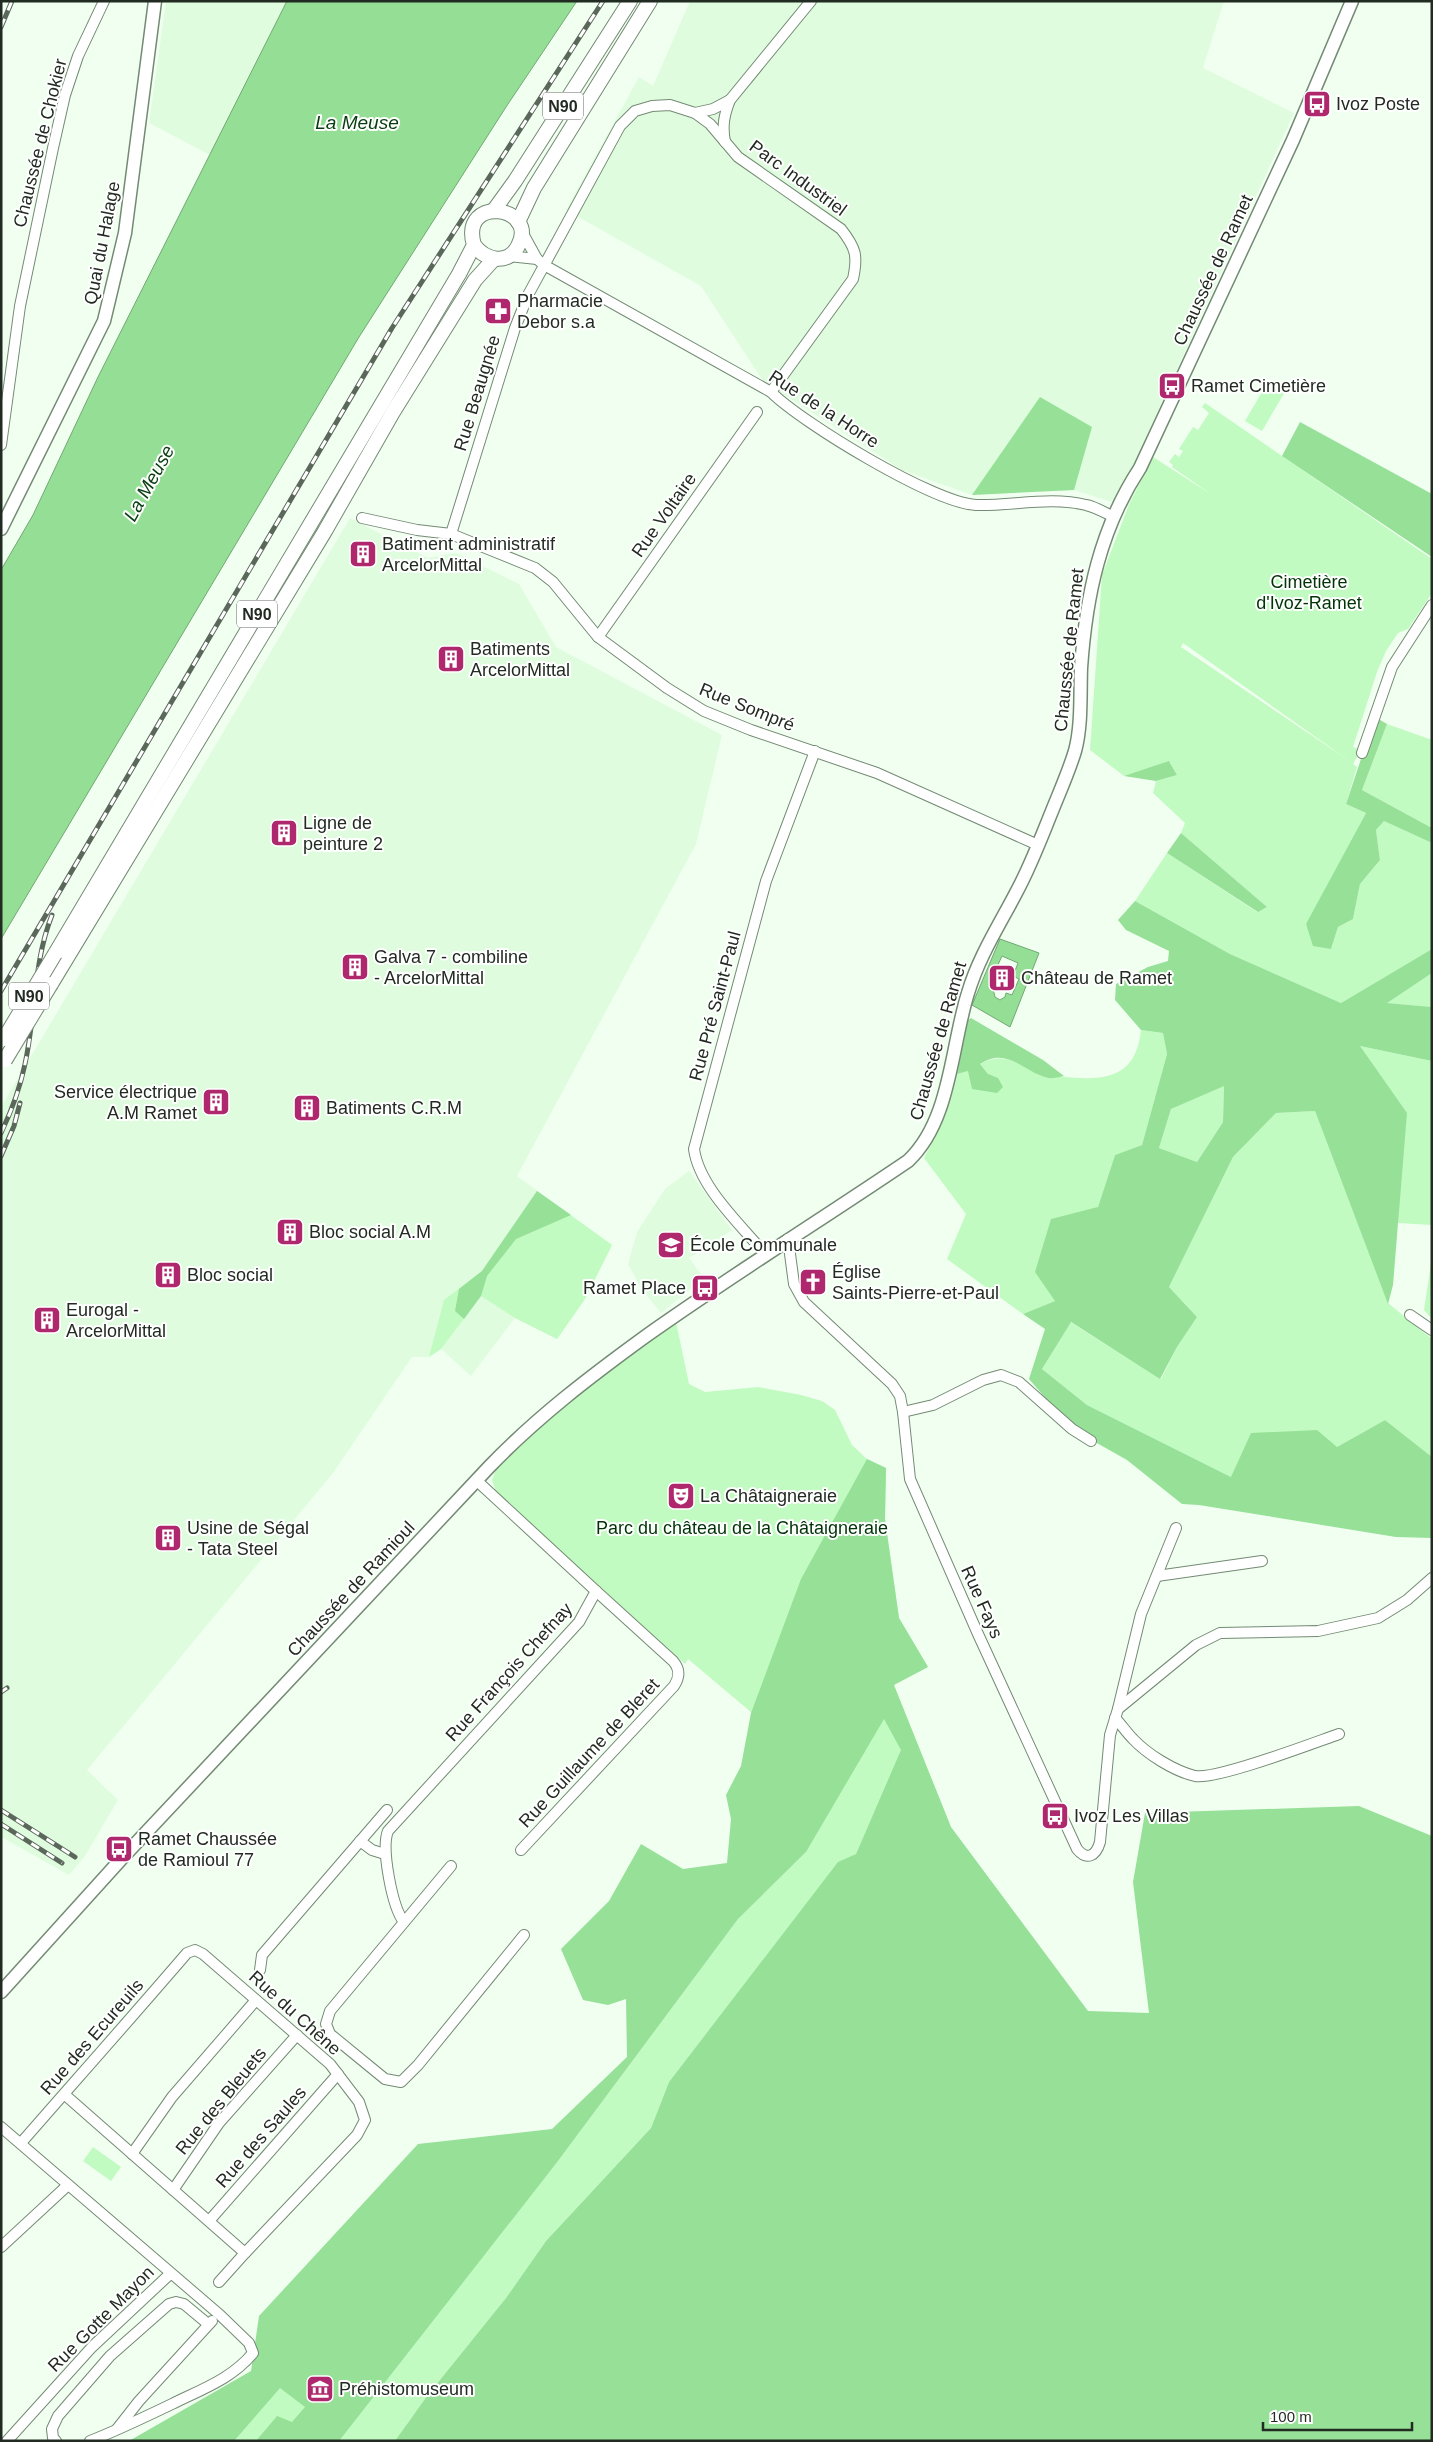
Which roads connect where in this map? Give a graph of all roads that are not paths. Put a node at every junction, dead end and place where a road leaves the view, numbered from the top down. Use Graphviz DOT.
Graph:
graph roads {
  1 [pos="104,1"];
  2 [pos="155,1"];
  3 [pos="630,1"];
  4 [pos="650,1"];
  5 [pos="811,1"];
  6 [pos="1352,1"];
  7 [pos="730,100"];
  8 [pos="695,113"];
  9 [pos="725,142"];
  10 [pos="494,210"];
  11 [pos="519,226"];
  12 [pos="474,245"];
  13 [pos="501,258"];
  14 [pos="541,262"];
  15 [pos="771,392"];
  16 [pos="757,412"];
  17 [pos="1,446"];
  18 [pos="1114,517"];
  19 [pos="362,518"];
  20 [pos="1,529"];
  21 [pos="451,534"];
  22 [pos="1432,605"];
  23 [pos="598,637"];
  24 [pos="816,751"];
  25 [pos="1362,753"];
  26 [pos="1038,845"];
  27 [pos="3,1041"];
  28 [pos="3,1064"];
  29 [pos="788,1239"];
  30 [pos="765,1254"];
  31 [pos="1410,1315"];
  32 [pos="1432,1330"];
  33 [pos="903,1412"];
  34 [pos="1091,1441"];
  35 [pos="476,1480"];
  36 [pos="1176,1528"];
  37 [pos="1262,1561"];
  38 [pos="1157,1576"];
  39 [pos="1432,1578"];
  40 [pos="596,1591"];
  41 [pos="1117,1714"];
  42 [pos="1339,1734"];
  43 [pos="386,1810"];
  44 [pos="360,1841"];
  45 [pos="521,1850"];
  46 [pos="386,1854"];
  47 [pos="451,1866"];
  48 [pos="404,1922"];
  49 [pos="524,1935"];
  50 [pos="187,1953"];
  51 [pos="260,1970"];
  52 [pos="1,1992"];
  53 [pos="256,2000"];
  54 [pos="297,2034"];
  55 [pos="338,2074"];
  56 [pos="64,2094"];
  57 [pos="1,2127"];
  58 [pos="21,2143"];
  59 [pos="132,2154"];
  60 [pos="68,2185"];
  61 [pos="173,2190"];
  62 [pos="209,2222"];
  63 [pos="1,2247"];
  64 [pos="245,2254"];
  65 [pos="170,2274"];
  66 [pos="219,2282"];
  67 [pos="220,2315"];
  68 [pos="208,2324"];
  69 [pos="115,2431"];
  70 [pos="7,2441"];
  71 [pos="56,2441"];
  72 [pos="90,2441"];
  1 -- 17 [label="street, Chaussée de Chokier"];
  2 -- 20 [label="main road, Quai du Halage"];
  3 -- 10 [label="highway, N90"];
  4 -- 11 [label="highway, N90"];
  5 -- 7 [label="street, Parc Industriel"];
  6 -- 18 [label="main road, Chaussée de Ramet"];
  7 -- 8 [label="street, Parc Industriel"];
  7 -- 9 [label="street, Parc Industriel"];
  8 -- 9 [label="street, Parc Industriel"];
  8 -- 14 [label="street, Parc Industriel"];
  9 -- 15 [label="street, Parc Industriel"];
  10 -- 11 [label="highway"];
  10 -- 12 [label="highway"];
  11 -- 13 [label="highway"];
  11 -- 14 [label="street"];
  12 -- 13 [label="highway"];
  12 -- 27 [label="highway, N90, bridge"];
  13 -- 14 [label="street"];
  13 -- 28 [label="highway, N90, bridge"];
  14 -- 15 [label="street, Rue de la Horre"];
  14 -- 21 [label="street, Rue Beaugnée"];
  15 -- 18 [label="street, Rue de la Horre"];
  16 -- 23 [label="street, Rue Voltaire"];
  18 -- 26 [label="main road, Chaussée de Ramet"];
  19 -- 21 [label="street, Rue Sompré"];
  21 -- 23 [label="street, Rue Sompré"];
  22 -- 25 [label="street"];
  23 -- 24 [label="street, Rue Sompré"];
  24 -- 26 [label="street, Rue Sompré"];
  24 -- 30 [label="street, Rue Pré Saint-Paul"];
  26 -- 29 [label="main road, Chaussée de Ramet"];
  29 -- 30 [label="main road"];
  29 -- 33 [label="street, Rue Fays"];
  30 -- 35 [label="main road, Chaussée de Ramioul"];
  31 -- 32 [label="street"];
  33 -- 34 [label="street"];
  33 -- 41 [label="street, Rue Fays"];
  35 -- 40 [label="street"];
  35 -- 52 [label="main road, Chaussée de Ramioul"];
  36 -- 38 [label="street"];
  37 -- 38 [label="street"];
  38 -- 41 [label="street"];
  39 -- 41 [label="street"];
  40 -- 45 [label="street, Rue Guillaume de Bleret"];
  40 -- 46 [label="street, Rue François Chefnay"];
  41 -- 42 [label="street"];
  43 -- 44 [label="street"];
  44 -- 46 [label="street"];
  44 -- 51 [label="street"];
  46 -- 48 [label="street, Rue François Chefnay"];
  47 -- 48 [label="street"];
  48 -- 49 [label="street"];
  50 -- 53 [label="street, Rue du Chêne"];
  50 -- 56 [label="street, Rue des Ecureuils"];
  53 -- 54 [label="street, Rue du Chêne"];
  53 -- 59 [label="street"];
  54 -- 55 [label="street, Rue du Chêne"];
  54 -- 61 [label="street, Rue des Bleuets"];
  55 -- 62 [label="street, Rue des Saules"];
  55 -- 64 [label="street, Rue du Chêne"];
  56 -- 58 [label="street, Rue des Ecureuils"];
  56 -- 59 [label="street"];
  57 -- 58 [label="street, Rue Gotte Mayon"];
  58 -- 60 [label="street, Rue Gotte Mayon"];
  59 -- 61 [label="street"];
  60 -- 63 [label="street"];
  60 -- 65 [label="street, Rue Gotte Mayon"];
  61 -- 62 [label="street"];
  62 -- 64 [label="street"];
  64 -- 66 [label="street, Rue du Chêne"];
  65 -- 67 [label="street"];
  65 -- 70 [label="street, Rue Gotte Mayon"];
  67 -- 68 [label="street"];
  67 -- 69 [label="street"];
  68 -- 69 [label="street"];
  68 -- 71 [label="street"];
  69 -- 72 [label="street"];
}
